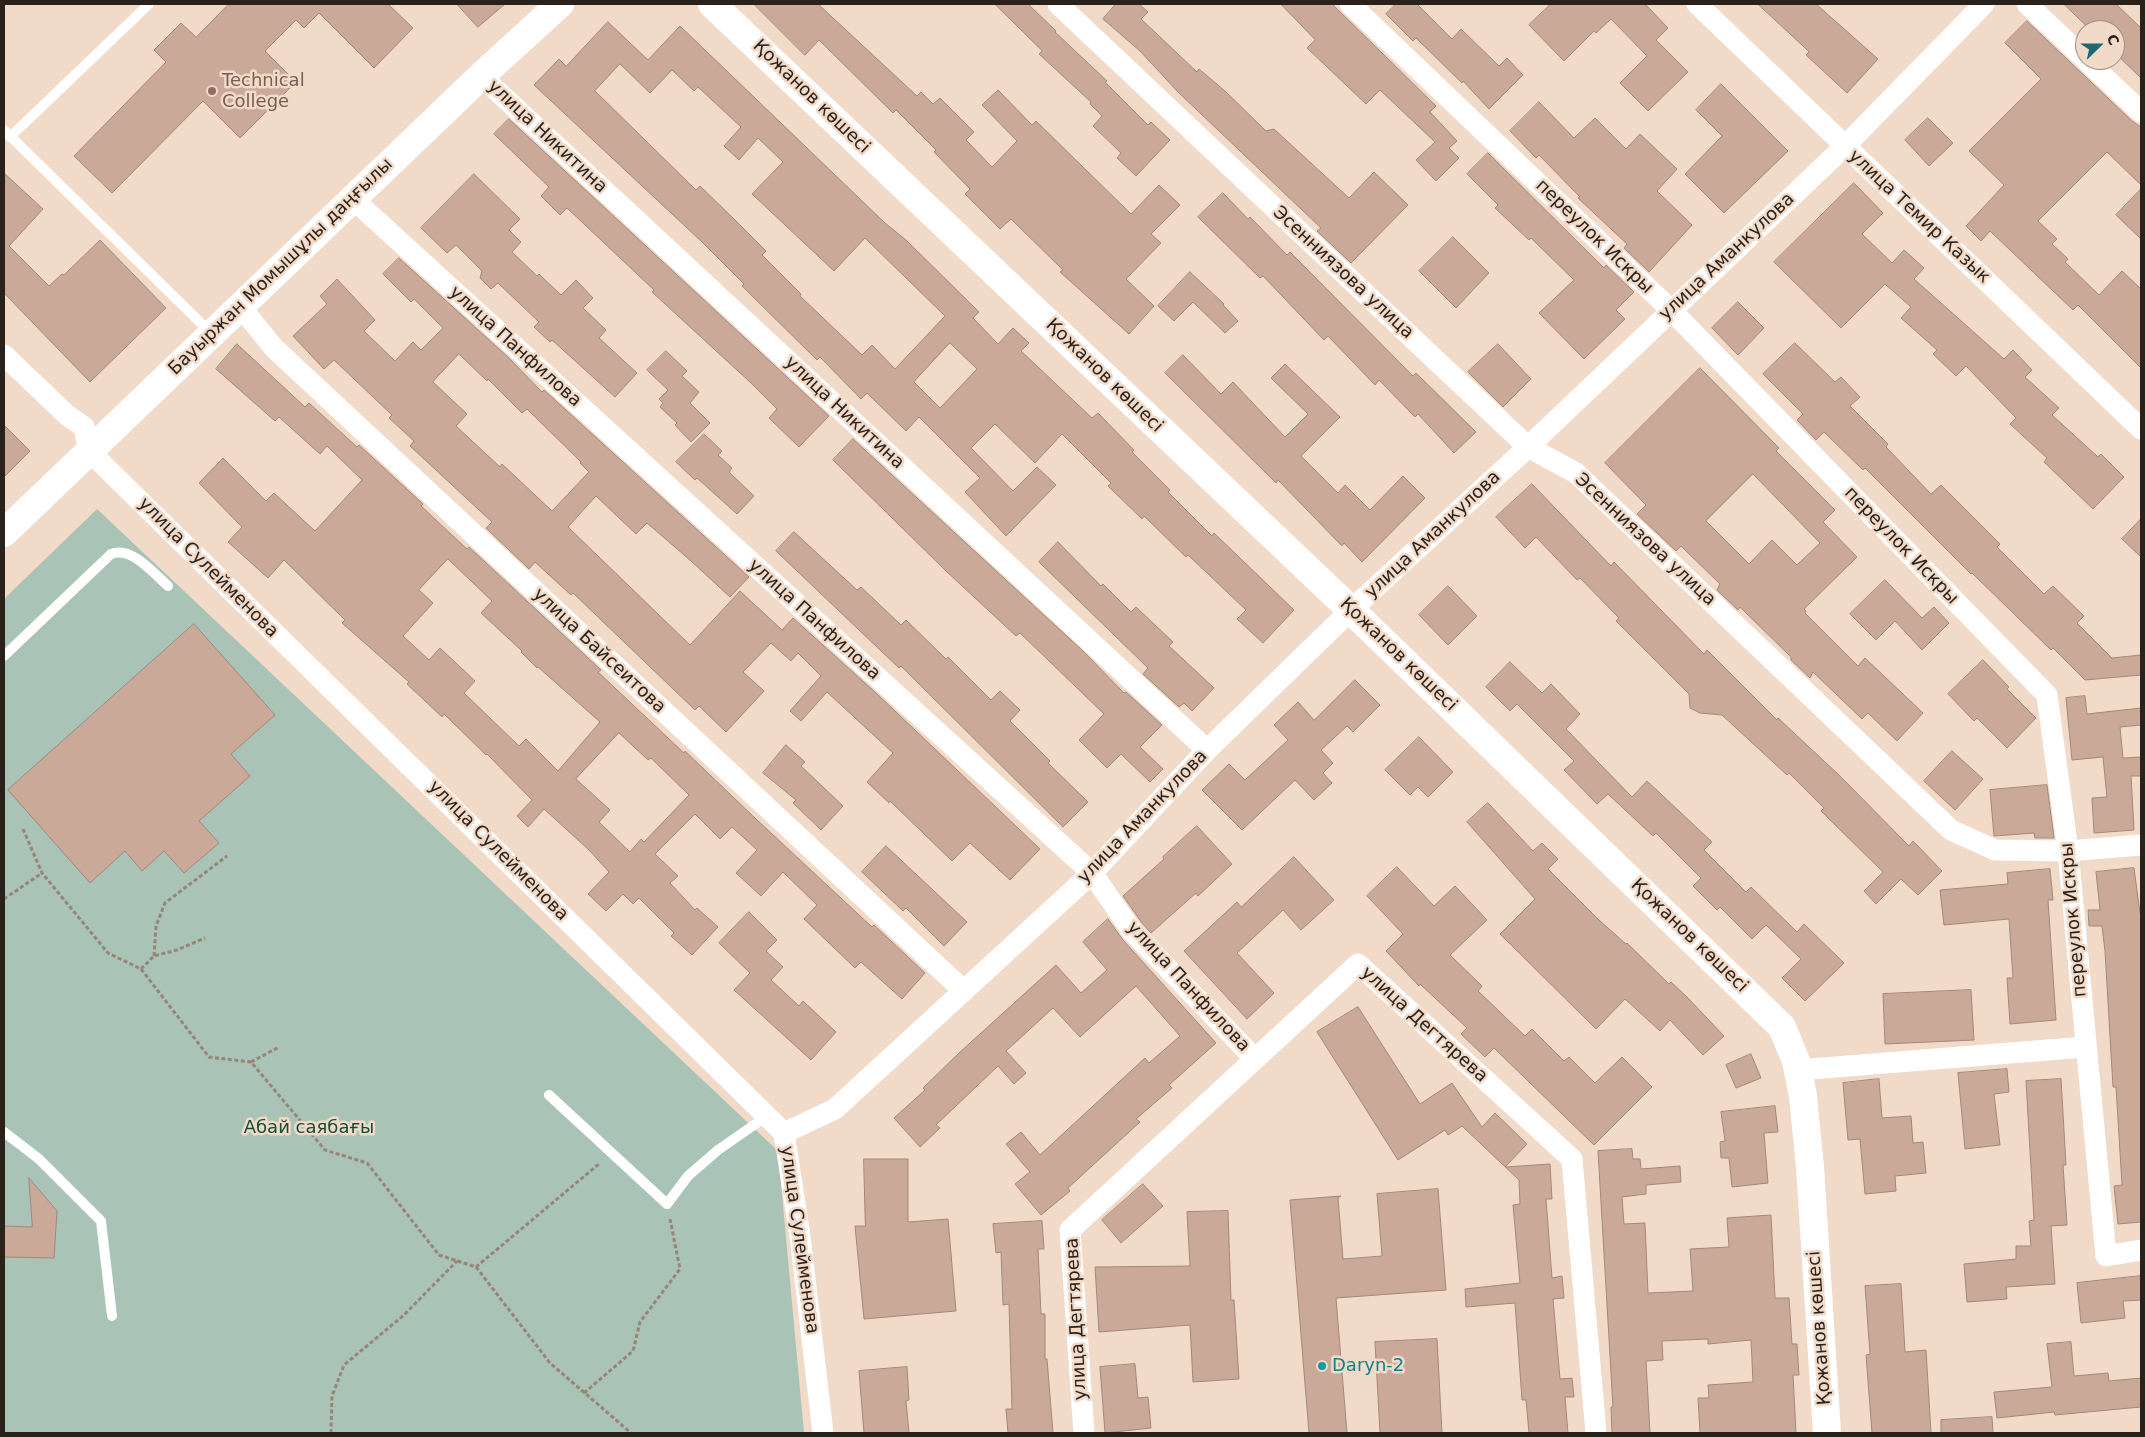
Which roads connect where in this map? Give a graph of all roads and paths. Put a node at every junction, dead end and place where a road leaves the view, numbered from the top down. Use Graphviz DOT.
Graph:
graph roads {
  1 [pos="149,4"];
  2 [pos="560,4"];
  3 [pos="712,4"];
  4 [pos="1058,4"];
  5 [pos="1350,4"];
  6 [pos="1697,4"];
  7 [pos="1984,4"];
  8 [pos="2027,4"];
  9 [pos="2075,49"];
  10 [pos="2097,70"];
  11 [pos="481,76"];
  12 [pos="2141,112"];
  13 [pos="7,134"];
  14 [pos="1845,146"];
  15 [pos="353,199"];
  16 [pos="240,306"];
  17 [pos="1671,310"];
  18 [pos="211,333"];
  19 [pos="4,355"];
  20 [pos="2141,429"];
  21 [pos="1528,448"];
  22 [pos="89,451"];
  23 [pos="4,532"];
  24 [pos="168,586"];
  25 [pos="1351,610"];
  26 [pos="4,656"];
  27 [pos="1207,750"];
  28 [pos="24,828"];
  29 [pos="2141,845"];
  30 [pos="2068,851"];
  31 [pos="227,856"];
  32 [pos="42,873"];
  33 [pos="1092,873"];
  34 [pos="4,899"];
  35 [pos="205,938"];
  36 [pos="154,956"];
  37 [pos="140,969"];
  38 [pos="964,991"];
  39 [pos="278,1047"];
  40 [pos="2085,1047"];
  41 [pos="1255,1059"];
  42 [pos="251,1062"];
  43 [pos="1798,1070"];
  44 [pos="548,1095"];
  45 [pos="767,1116"];
  46 [pos="4,1132"];
  47 [pos="784,1133"];
  48 [pos="612,1153"];
  49 [pos="667,1204"];
  50 [pos="2141,1250"];
  51 [pos="458,1261"];
  52 [pos="476,1267"];
  53 [pos="112,1316"];
  54 [pos="584,1393"];
  55 [pos="331,1433"];
  56 [pos="632,1433"];
  57 [pos="823,1433"];
  58 [pos="1084,1433"];
  59 [pos="1596,1433"];
  60 [pos="1827,1433"];
  1 -- 13 [label="lane"];
  2 -- 11 [label="main road, Бауыржан Момышұлы даңғылы"];
  3 -- 25 [label="main road, Қожанов көшесі"];
  4 -- 21 [label="street, Эсенниязова улица"];
  5 -- 17 [label="street, переулок Искры"];
  6 -- 14 [label="street, улица Темир Казык"];
  7 -- 14 [label="street, улица Аманкулова"];
  8 -- 9 [label="street"];
  10 -- 12 [label="street"];
  11 -- 15 [label="main road, Бауыржан Момышұлы даңғылы"];
  11 -- 27 [label="street, улица Никитина"];
  13 -- 18 [label="lane"];
  14 -- 17 [label="street, улица Аманкулова"];
  14 -- 20 [label="street, улица Темир Казык"];
  15 -- 16 [label="main road, Бауыржан Момышұлы даңғылы"];
  15 -- 33 [label="street, улица Панфилова"];
  16 -- 18 [label="main road, Бауыржан Момышұлы даңғылы"];
  16 -- 38 [label="street, улица Байсеитова"];
  17 -- 21 [label="street, улица Аманкулова"];
  17 -- 30 [label="street, переулок Искры"];
  18 -- 22 [label="main road, Бауыржан Момышұлы даңғылы"];
  19 -- 22 [label="street"];
  21 -- 25 [label="street, улица Аманкулова"];
  21 -- 30 [label="street, Эсенниязова улица"];
  22 -- 23 [label="main road, Бауыржан Момышұлы даңғылы"];
  22 -- 45 [label="street, улица Сулейменова"];
  24 -- 26 [label="lane"];
  25 -- 27 [label="street, улица Аманкулова"];
  25 -- 43 [label="main road, Қожанов көшесі"];
  27 -- 33 [label="street, улица Аманкулова"];
  28 -- 32 [label="path"];
  29 -- 30 [label="street, Эсенниязова улица"];
  30 -- 40 [label="street, переулок Искры"];
  31 -- 36 [label="path"];
  32 -- 34 [label="path"];
  32 -- 37 [label="path"];
  33 -- 38 [label="street, улица Аманкулова"];
  33 -- 41 [label="street, улица Панфилова"];
  35 -- 36 [label="path"];
  36 -- 37 [label="path"];
  37 -- 42 [label="path"];
  38 -- 47 [label="street, улица Аманкулова"];
  39 -- 42 [label="path"];
  40 -- 43 [label="street"];
  40 -- 50 [label="street, переулок Искры"];
  41 -- 58 [label="street, улица Дегтярева"];
  41 -- 59 [label="street, улица Дегтярева"];
  42 -- 51 [label="path"];
  43 -- 60 [label="main road, Қожанов көшесі"];
  44 -- 48 [label="lane"];
  45 -- 47 [label="street, улица Сулейменова"];
  45 -- 49 [label="lane"];
  46 -- 53 [label="lane"];
  47 -- 57 [label="street, улица Сулейменова"];
  48 -- 49 [label="lane"];
  48 -- 52 [label="path"];
  49 -- 54 [label="path"];
  51 -- 52 [label="path"];
  51 -- 55 [label="path"];
  52 -- 54 [label="path"];
  54 -- 56 [label="path"];
}
